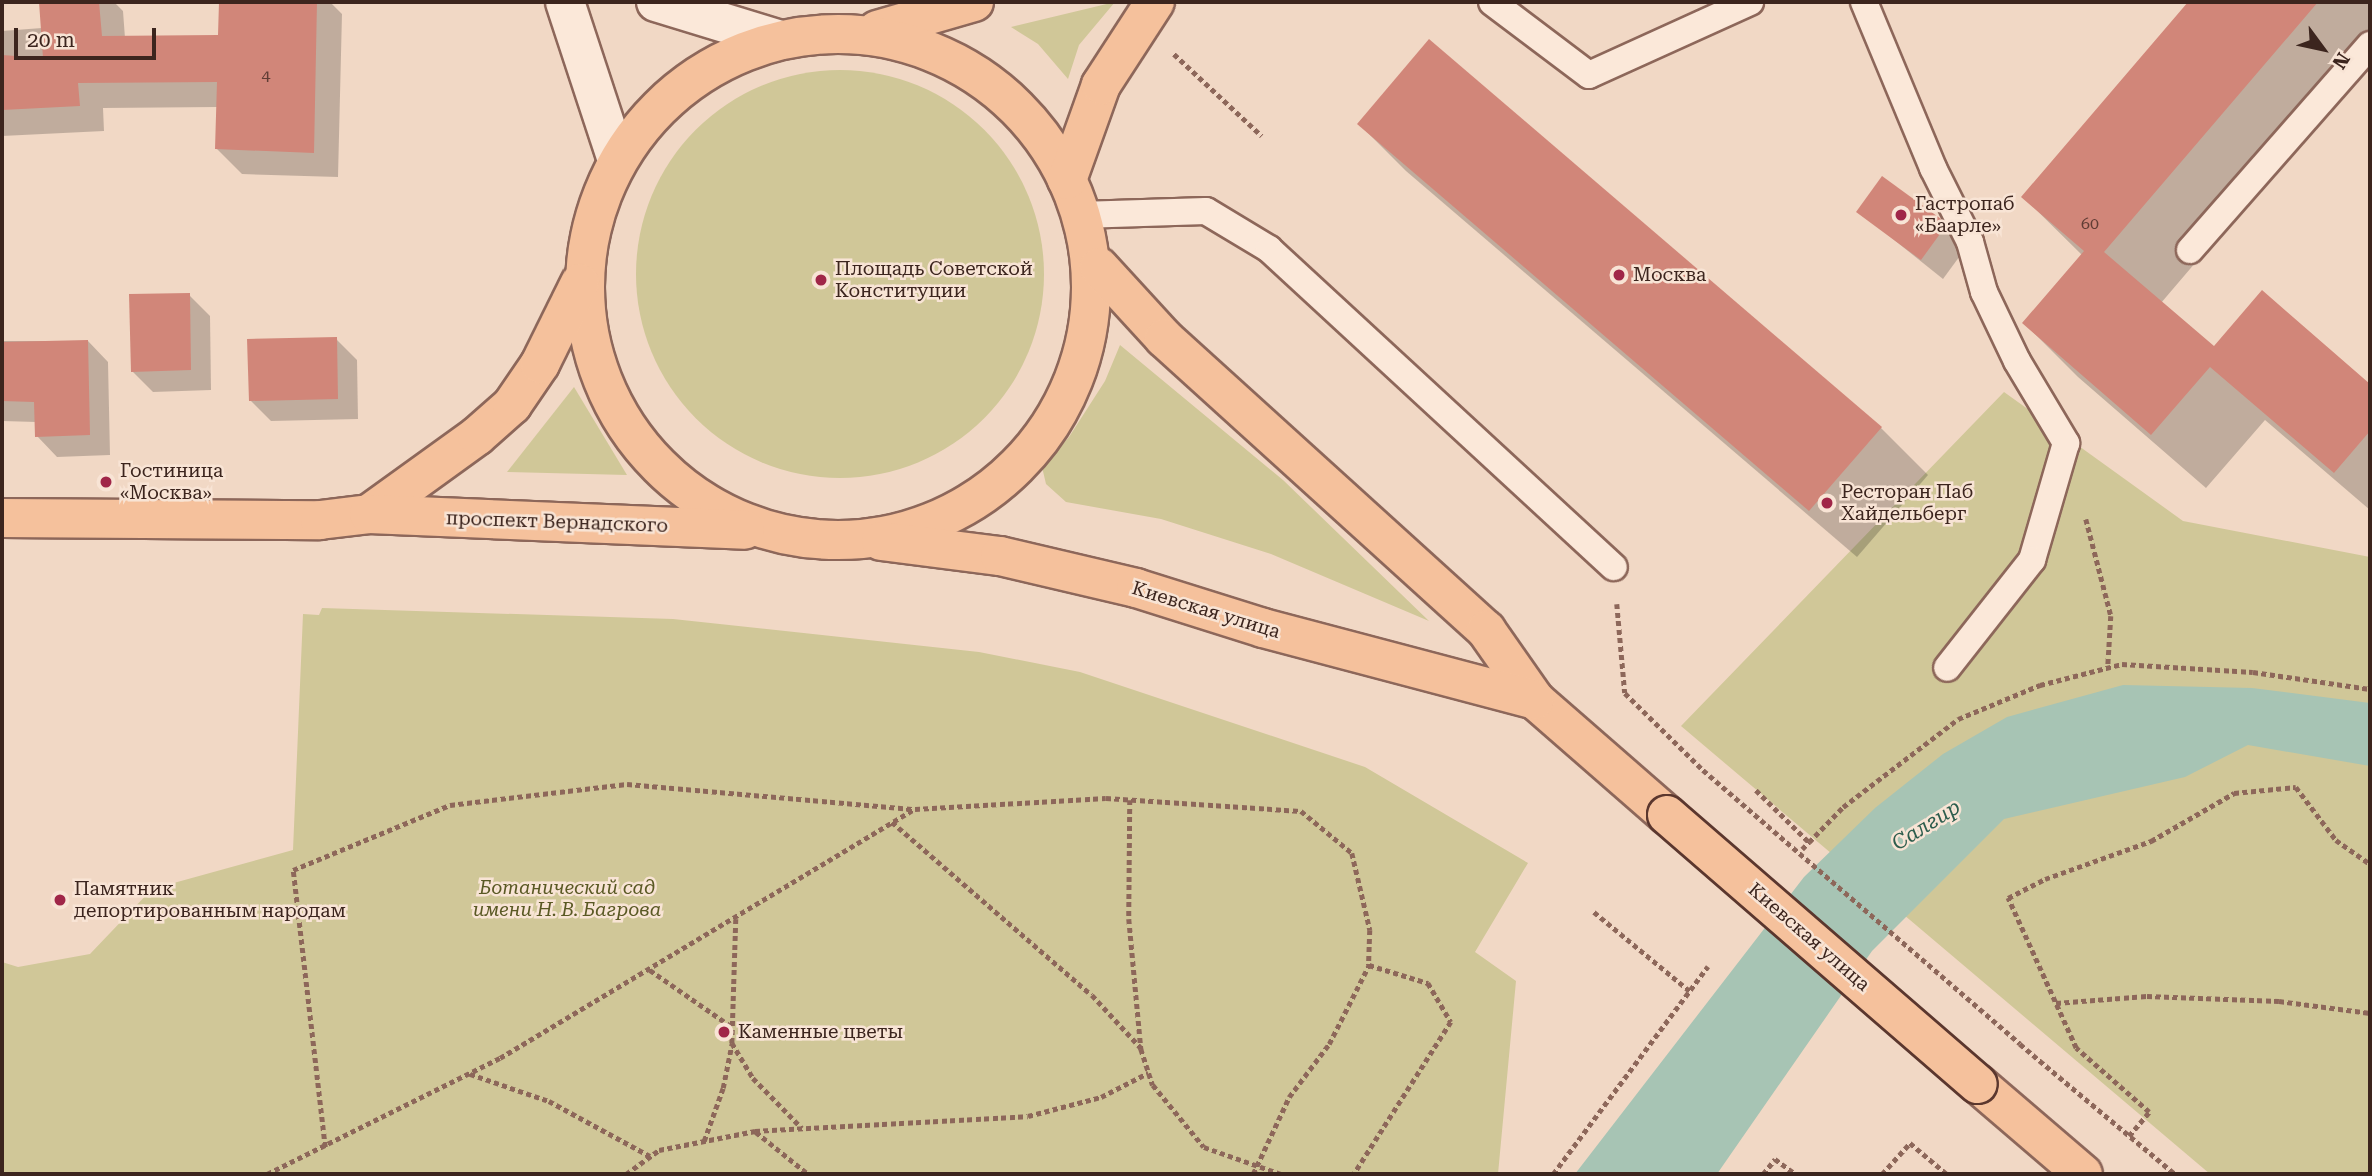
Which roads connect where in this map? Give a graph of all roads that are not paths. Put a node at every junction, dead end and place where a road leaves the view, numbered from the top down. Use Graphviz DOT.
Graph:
graph roads {
  1 [pos="565,2"];
  2 [pos="656,2"];
  3 [pos="974,2"];
  4 [pos="1155,2"];
  5 [pos="1492,2"];
  6 [pos="1750,2"];
  7 [pos="1864,2"];
  8 [pos="877,30"];
  9 [pos="780,40"];
  10 [pos="2370,45"];
  11 [pos="616,157"];
  12 [pos="1073,197"];
  13 [pos="2190,250"];
  14 [pos="1099,267"];
  15 [pos="580,284"];
  16 [pos="369,513"];
  17 [pos="2,517"];
  18 [pos="745,530"];
  19 [pos="872,540"];
  20 [pos="1614,567"];
  21 [pos="1947,668"];
  22 [pos="1535,699"];
  23 [pos="2083,1174"];
  1 -- 11 [label="main road"];
  2 -- 9 [label="main road"];
  3 -- 8 [label="main road"];
  4 -- 12 [label="main road"];
  5 -- 6 [label="lane"];
  7 -- 21 [label="lane"];
  8 -- 9 [label="main road"];
  8 -- 12 [label="main road"];
  9 -- 11 [label="main road"];
  10 -- 13 [label="lane"];
  11 -- 15 [label="main road, проспект Вернадского"];
  12 -- 14 [label="main road"];
  12 -- 20 [label="lane"];
  14 -- 19 [label="main road"];
  14 -- 22 [label="main road, Киевская улица"];
  15 -- 16 [label="main road, проспект Вернадского"];
  15 -- 18 [label="main road"];
  16 -- 17 [label="main road, проспект Вернадского"];
  16 -- 18 [label="main road, проспект Вернадского"];
  18 -- 19 [label="main road"];
  19 -- 22 [label="main road, Киевская улица"];
  22 -- 23 [label="main road, Киевская улица, bridge"];
}
